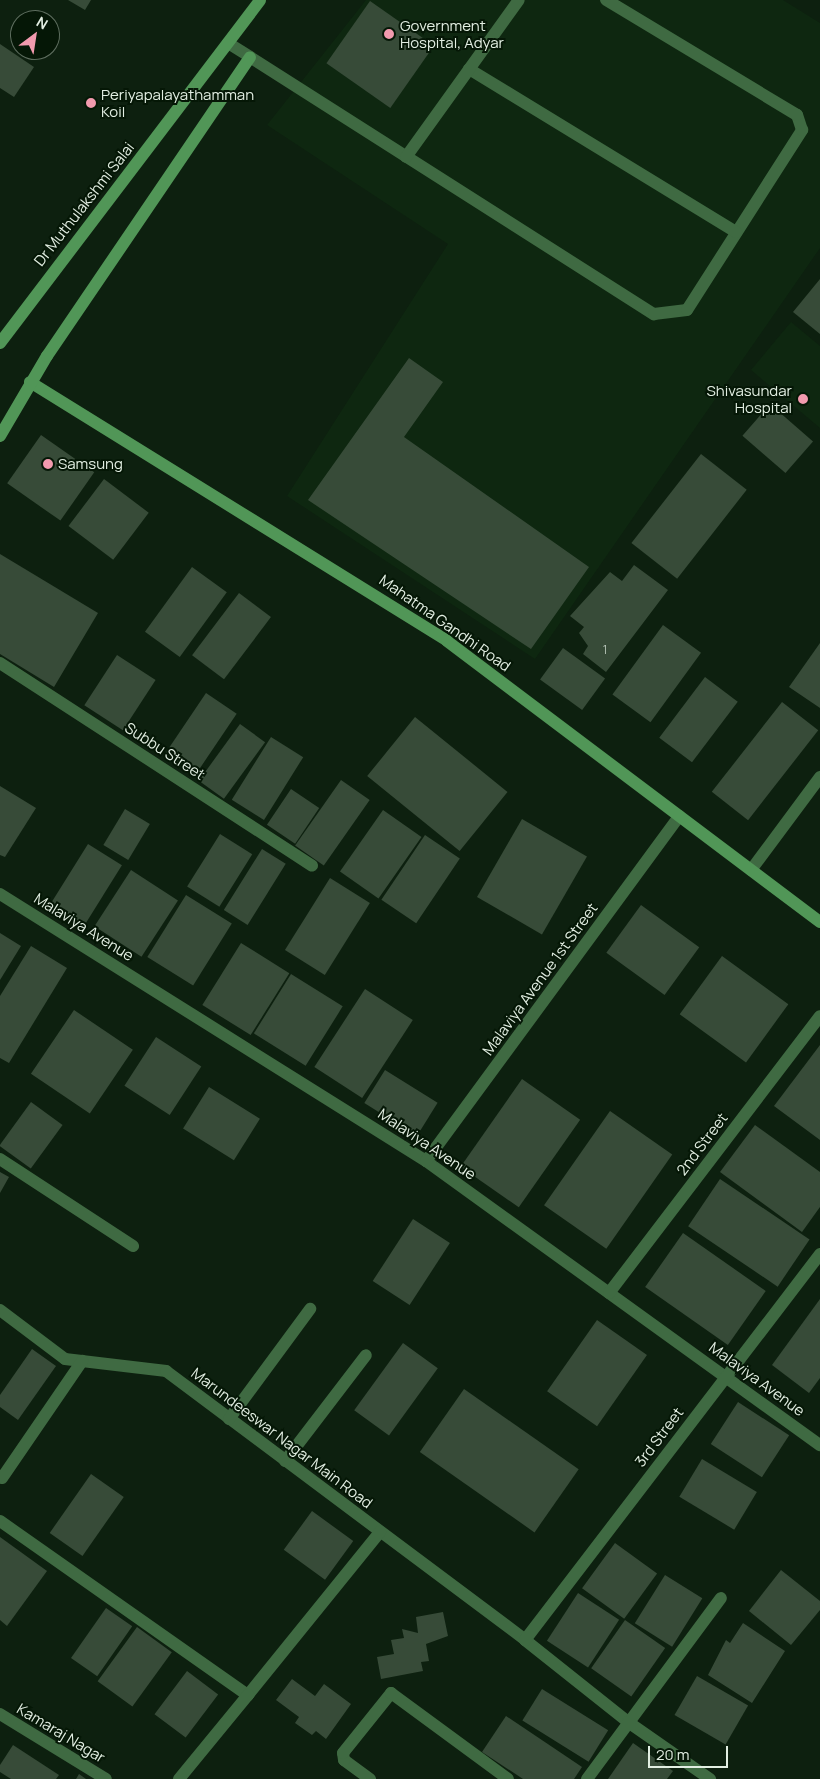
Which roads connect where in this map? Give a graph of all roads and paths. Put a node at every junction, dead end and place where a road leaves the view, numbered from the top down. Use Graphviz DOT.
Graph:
graph roads {
  1 [pos="260,0"];
  2 [pos="519,0"];
  3 [pos="606,0"];
  4 [pos="228,43"];
  5 [pos="250,57"];
  6 [pos="470,69"];
  7 [pos="406,157"];
  8 [pos="736,232"];
  9 [pos="3,330"];
  10 [pos="0,343"];
  11 [pos="30,382"];
  12 [pos="0,436"];
  13 [pos="0,663"];
  14 [pos="820,777"];
  15 [pos="679,816"];
  16 [pos="312,866"];
  17 [pos="751,870"];
  18 [pos="0,894"];
  19 [pos="820,922"];
  20 [pos="820,1016"];
  21 [pos="0,1159"];
  22 [pos="426,1161"];
  23 [pos="133,1246"];
  24 [pos="820,1254"];
  25 [pos="609,1292"];
  26 [pos="310,1309"];
  27 [pos="0,1310"];
  28 [pos="366,1355"];
  29 [pos="82,1362"];
  30 [pos="726,1377"];
  31 [pos="229,1419"];
  32 [pos="820,1445"];
  33 [pos="285,1461"];
  34 [pos="2,1478"];
  35 [pos="0,1522"];
  36 [pos="380,1532"];
  37 [pos="721,1598"];
  38 [pos="525,1640"];
  39 [pos="248,1695"];
  40 [pos="0,1714"];
  41 [pos="628,1722"];
  42 [pos="106,1779"];
  43 [pos="179,1779"];
  44 [pos="370,1779"];
  45 [pos="508,1779"];
  46 [pos="587,1779"];
  47 [pos="710,1779"];
  1 -- 4 [label="main road, Dr Muthulakshmi Salai"];
  2 -- 6 [label="street"];
  3 -- 8 [label="street"];
  4 -- 5 [label="street"];
  4 -- 9 [label="main road, Dr Muthulakshmi Salai"];
  5 -- 7 [label="street"];
  5 -- 11 [label="main road"];
  6 -- 7 [label="street"];
  6 -- 8 [label="street"];
  7 -- 8 [label="street"];
  9 -- 10 [label="main road, Dr Muthulakshmi Salai"];
  11 -- 12 [label="main road"];
  11 -- 15 [label="main road, Mahatma Gandhi Road"];
  13 -- 16 [label="street, Subbu Street"];
  14 -- 17 [label="street"];
  15 -- 17 [label="main road, Mahatma Gandhi Road"];
  15 -- 22 [label="street, Malaviya Avenue 1st Street"];
  17 -- 19 [label="main road, Mahatma Gandhi Road"];
  18 -- 22 [label="street, Malaviya Avenue"];
  20 -- 25 [label="street, 2nd Street"];
  21 -- 23 [label="street"];
  22 -- 25 [label="street, Malaviya Avenue"];
  24 -- 30 [label="street, 3rd Street"];
  25 -- 30 [label="street, Malaviya Avenue"];
  26 -- 31 [label="street"];
  27 -- 29 [label="street, Marundeeswar Nagar Main Road"];
  28 -- 33 [label="street"];
  29 -- 31 [label="street, Marundeeswar Nagar Main Road"];
  29 -- 34 [label="street"];
  30 -- 32 [label="street, Malaviya Avenue"];
  30 -- 38 [label="street, 3rd Street"];
  31 -- 33 [label="street, Marundeeswar Nagar Main Road"];
  33 -- 36 [label="street, Marundeeswar Nagar Main Road"];
  35 -- 39 [label="street"];
  36 -- 38 [label="street, Marundeeswar Nagar Main Road"];
  36 -- 39 [label="street"];
  37 -- 41 [label="street"];
  38 -- 41 [label="street, Marundeeswar Nagar Main Road"];
  39 -- 43 [label="street"];
  40 -- 42 [label="street, Kamaraj Nagar"];
  41 -- 46 [label="street"];
  41 -- 47 [label="street, Marundeeswar Nagar Main Road"];
  44 -- 45 [label="street"];
}
